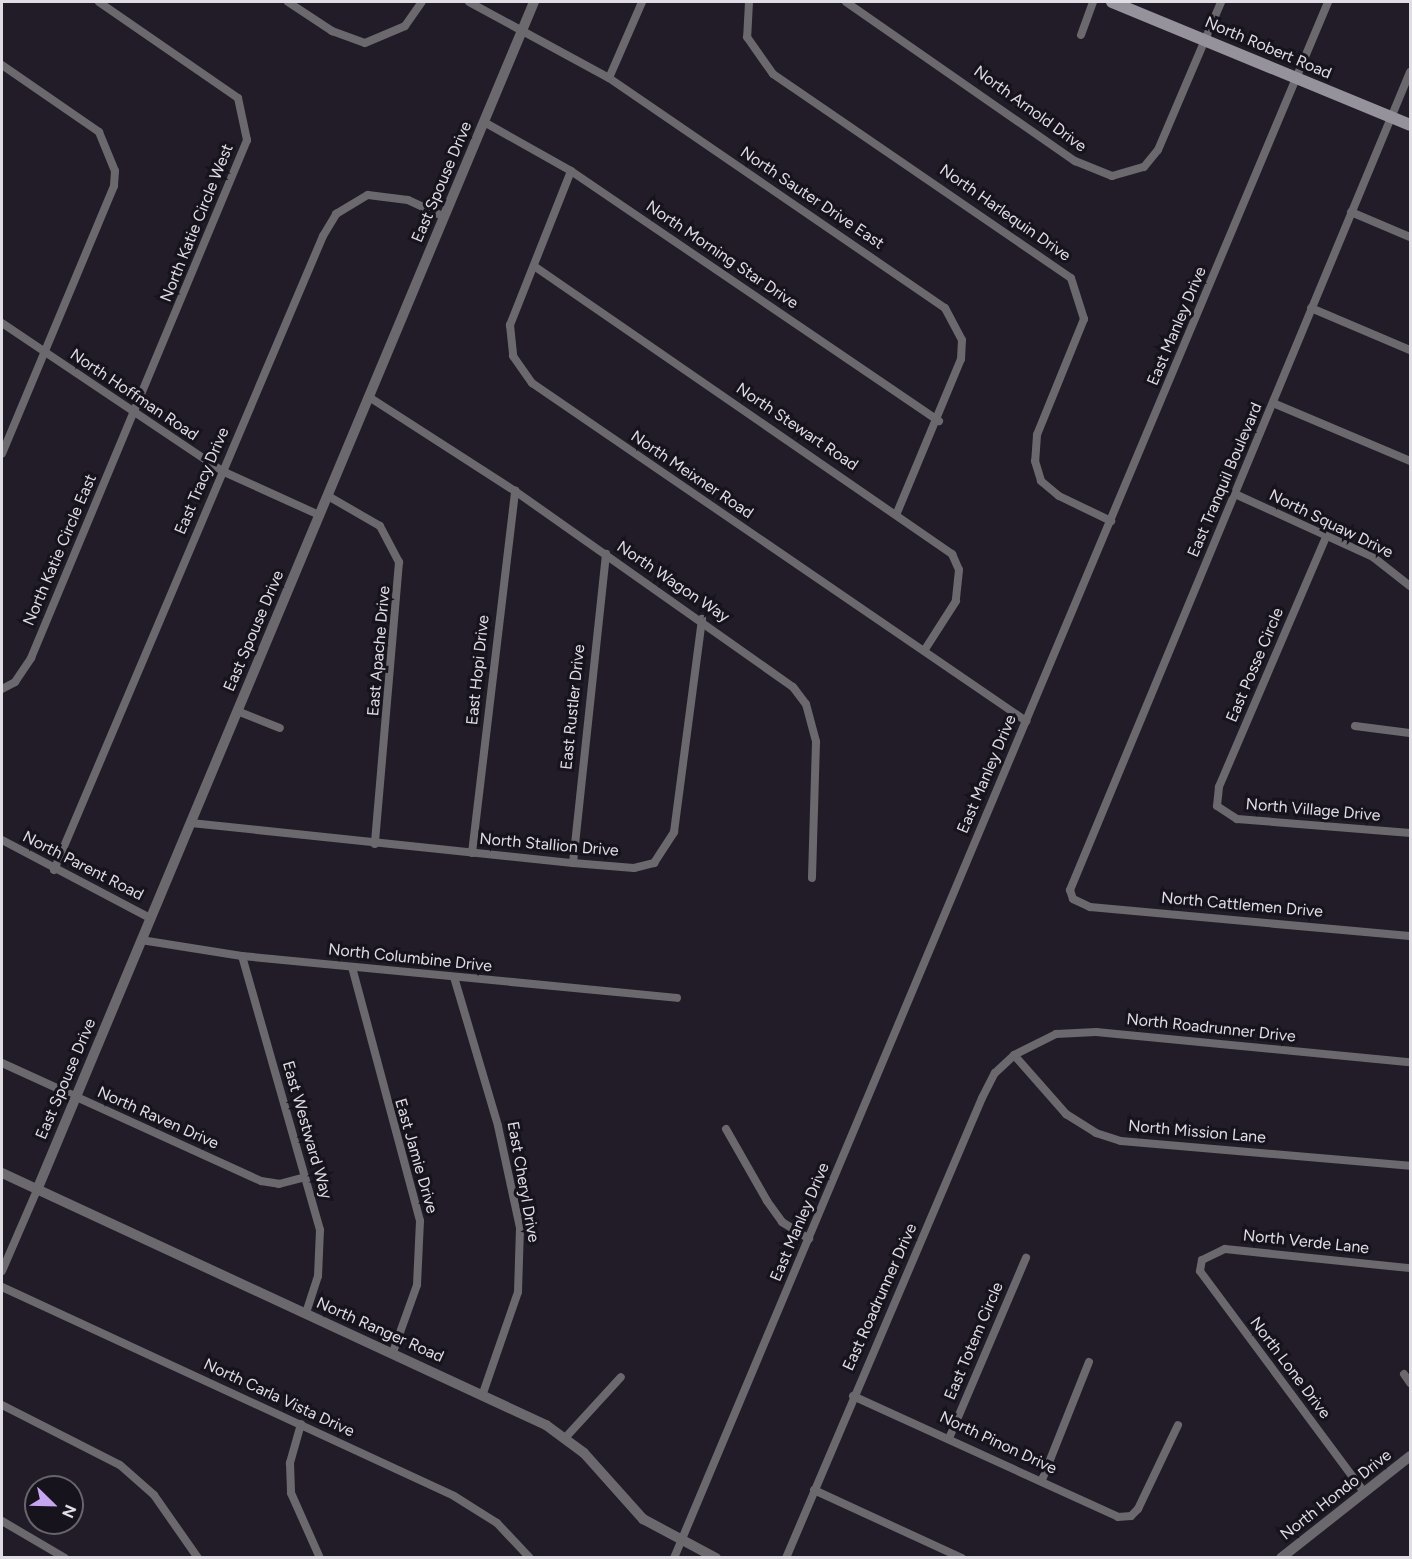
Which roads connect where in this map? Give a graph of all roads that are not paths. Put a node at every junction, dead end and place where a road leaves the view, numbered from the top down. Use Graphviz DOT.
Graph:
graph roads {
  1 [pos="99,2"];
  2 [pos="288,2"];
  3 [pos="422,2"];
  4 [pos="469,2"];
  5 [pos="534,2"];
  6 [pos="642,2"];
  7 [pos="749,2"];
  8 [pos="846,2"];
  9 [pos="1094,2"];
  10 [pos="1113,2"];
  11 [pos="1221,2"];
  12 [pos="1328,2"];
  13 [pos="522,30"];
  14 [pos="1081,35"];
  15 [pos="1205,39"];
  16 [pos="2,65"];
  17 [pos="1410,72"];
  18 [pos="609,78"];
  19 [pos="1297,78"];
  20 [pos="1391,117"];
  21 [pos="484,122"];
  22 [pos="1410,125"];
  23 [pos="571,171"];
  24 [pos="1351,212"];
  25 [pos="444,217"];
  26 [pos="1410,237"];
  27 [pos="534,266"];
  28 [pos="1311,308"];
  29 [pos="2,323"];
  30 [pos="1410,350"];
  31 [pos="44,352"];
  32 [pos="369,397"];
  33 [pos="1273,403"];
  34 [pos="134,413"];
  35 [pos="939,421"];
  36 [pos="2,454"];
  37 [pos="1410,460"];
  38 [pos="222,471"];
  39 [pos="515,491"];
  40 [pos="1235,495"];
  41 [pos="328,496"];
  42 [pos="897,513"];
  43 [pos="319,515"];
  44 [pos="1111,521"];
  45 [pos="1326,537"];
  46 [pos="606,554"];
  47 [pos="1410,586"];
  48 [pos="702,619"];
  49 [pos="924,651"];
  50 [pos="2,689"];
  51 [pos="237,711"];
  52 [pos="1026,721"];
  53 [pos="1355,726"];
  54 [pos="280,728"];
  55 [pos="1410,733"];
  56 [pos="1217,806"];
  57 [pos="191,824"];
  58 [pos="1410,834"];
  59 [pos="2,840"];
  60 [pos="375,844"];
  61 [pos="472,853"];
  62 [pos="573,863"];
  63 [pos="54,870"];
  64 [pos="812,878"];
  65 [pos="1073,899"];
  66 [pos="150,918"];
  67 [pos="1410,936"];
  68 [pos="141,940"];
  69 [pos="242,956"];
  70 [pos="352,967"];
  71 [pos="454,977"];
  72 [pos="677,998"];
  73 [pos="1014,1055"];
  74 [pos="1410,1062"];
  75 [pos="2,1063"];
  76 [pos="75,1097"];
  77 [pos="726,1129"];
  78 [pos="1410,1166"];
  79 [pos="2,1173"];
  80 [pos="305,1178"];
  81 [pos="37,1190"];
  82 [pos="809,1239"];
  83 [pos="1026,1258"];
  84 [pos="1202,1260"];
  85 [pos="1410,1268"];
  86 [pos="2,1271"];
  87 [pos="2,1287"];
  88 [pos="306,1313"];
  89 [pos="393,1352"];
  90 [pos="1089,1362"];
  91 [pos="1404,1374"];
  92 [pos="621,1377"];
  93 [pos="1410,1383"];
  94 [pos="483,1393"];
  95 [pos="853,1396"];
  96 [pos="2,1405"];
  97 [pos="301,1424"];
  98 [pos="1178,1425"];
  99 [pos="950,1436"];
  100 [pos="566,1437"];
  101 [pos="1410,1456"];
  102 [pos="1042,1480"];
  103 [pos="814,1490"];
  104 [pos="1364,1492"];
  105 [pos="2,1521"];
  106 [pos="681,1540"];
  107 [pos="64,1557"];
  108 [pos="198,1557"];
  109 [pos="320,1557"];
  110 [pos="530,1557"];
  111 [pos="674,1557"];
  112 [pos="716,1557"];
  113 [pos="786,1557"];
  114 [pos="962,1557"];
  115 [pos="1281,1557"];
  1 -- 34 [label="street, North Katie Circle West"];
  2 -- 3 [label="street"];
  4 -- 13 [label="street, North Sauter Drive East"];
  5 -- 13 [label="street, East Spouse Drive"];
  6 -- 18 [label="street"];
  7 -- 44 [label="street, North Harlequin Drive"];
  8 -- 15 [label="street, North Arnold Drive"];
  9 -- 14 [label="street"];
  10 -- 15 [label="main road, North Robert Road"];
  11 -- 15 [label="street, North Arnold Drive"];
  12 -- 19 [label="street, East Manley Drive"];
  13 -- 18 [label="street, North Sauter Drive East"];
  13 -- 21 [label="street, East Spouse Drive"];
  15 -- 19 [label="main road, North Robert Road"];
  16 -- 31 [label="street"];
  17 -- 20 [label="street, East Tranquil Boulevard"];
  18 -- 35 [label="street, North Sauter Drive East"];
  19 -- 20 [label="main road, North Robert Road"];
  19 -- 44 [label="street, East Manley Drive"];
  20 -- 22 [label="main road, North Robert Road"];
  20 -- 24 [label="street, East Tranquil Boulevard"];
  21 -- 23 [label="street, North Morning Star Drive"];
  21 -- 25 [label="street, East Spouse Drive"];
  23 -- 27 [label="street, North Meixner Road"];
  23 -- 35 [label="street, North Morning Star Drive"];
  24 -- 26 [label="street"];
  24 -- 28 [label="street, East Tranquil Boulevard"];
  25 -- 32 [label="street, East Spouse Drive"];
  25 -- 38 [label="street, East Tracy Drive"];
  27 -- 42 [label="street, North Stewart Road"];
  27 -- 49 [label="street, North Meixner Road"];
  28 -- 30 [label="street"];
  28 -- 33 [label="street, East Tranquil Boulevard"];
  29 -- 31 [label="street, North Hoffman Road"];
  31 -- 34 [label="street, North Hoffman Road"];
  31 -- 36 [label="street"];
  32 -- 39 [label="street, North Wagon Way"];
  32 -- 41 [label="street, East Spouse Drive"];
  33 -- 37 [label="street"];
  33 -- 40 [label="street, East Tranquil Boulevard"];
  34 -- 38 [label="street, North Hoffman Road"];
  34 -- 50 [label="street, North Katie Circle East"];
  35 -- 42 [label="street, North Sauter Drive East"];
  38 -- 43 [label="street, North Hoffman Road"];
  38 -- 63 [label="street, East Tracy Drive"];
  39 -- 46 [label="street, North Wagon Way"];
  39 -- 61 [label="street, East Hopi Drive"];
  40 -- 45 [label="street, North Squaw Drive"];
  40 -- 65 [label="street, East Tranquil Boulevard"];
  41 -- 43 [label="street, East Spouse Drive"];
  41 -- 60 [label="street, East Apache Drive"];
  42 -- 49 [label="street, North Stewart Road"];
  43 -- 51 [label="street, East Spouse Drive"];
  44 -- 52 [label="street, East Manley Drive"];
  45 -- 47 [label="street, North Squaw Drive"];
  45 -- 56 [label="street, East Posse Circle"];
  46 -- 48 [label="street, North Wagon Way"];
  46 -- 62 [label="street, East Rustler Drive"];
  48 -- 62 [label="street, North Stallion Drive"];
  48 -- 64 [label="street, North Wagon Way"];
  49 -- 52 [label="street, North Meixner Road"];
  51 -- 54 [label="street"];
  51 -- 57 [label="street, East Spouse Drive"];
  52 -- 82 [label="street, East Manley Drive"];
  53 -- 55 [label="street"];
  56 -- 58 [label="street, North Village Drive"];
  57 -- 60 [label="street, North Stallion Drive"];
  57 -- 66 [label="street, East Spouse Drive"];
  59 -- 63 [label="street, North Parent Road"];
  60 -- 61 [label="street, North Stallion Drive"];
  61 -- 62 [label="street, North Stallion Drive"];
  63 -- 66 [label="street, North Parent Road"];
  65 -- 67 [label="street, North Cattlemen Drive"];
  66 -- 68 [label="street, East Spouse Drive"];
  68 -- 69 [label="street, North Columbine Drive"];
  68 -- 76 [label="street, East Spouse Drive"];
  69 -- 70 [label="street, North Columbine Drive"];
  69 -- 80 [label="street, East Westward Way"];
  70 -- 71 [label="street, North Columbine Drive"];
  70 -- 89 [label="street, East Jamie Drive"];
  71 -- 72 [label="street, North Columbine Drive"];
  71 -- 94 [label="street, East Cheryl Drive"];
  73 -- 74 [label="street, North Roadrunner Drive"];
  73 -- 78 [label="street, North Mission Lane"];
  73 -- 95 [label="street, East Roadrunner Drive"];
  75 -- 76 [label="street, North Raven Drive"];
  76 -- 80 [label="street, North Raven Drive"];
  76 -- 81 [label="street, East Spouse Drive"];
  77 -- 82 [label="street"];
  79 -- 81 [label="street, North Ranger Road"];
  80 -- 88 [label="street, East Westward Way"];
  81 -- 86 [label="street, East Spouse Drive"];
  81 -- 88 [label="street, North Ranger Road"];
  82 -- 106 [label="street, East Manley Drive"];
  83 -- 99 [label="street, East Totem Circle"];
  84 -- 85 [label="street, North Verde Lane"];
  84 -- 104 [label="street, North Lone Drive"];
  87 -- 97 [label="street, North Carla Vista Drive"];
  88 -- 89 [label="street, North Ranger Road"];
  89 -- 94 [label="street, North Ranger Road"];
  90 -- 102 [label="street"];
  91 -- 93 [label="street"];
  92 -- 100 [label="street"];
  94 -- 100 [label="street, North Ranger Road"];
  95 -- 99 [label="street, North Pinon Drive"];
  95 -- 103 [label="street, East Roadrunner Drive"];
  96 -- 108 [label="street"];
  97 -- 109 [label="street"];
  97 -- 110 [label="street, North Carla Vista Drive"];
  98 -- 102 [label="street, North Pinon Drive"];
  99 -- 102 [label="street, North Pinon Drive"];
  100 -- 106 [label="street, North Ranger Road"];
  101 -- 104 [label="street, North Hondo Drive"];
  103 -- 113 [label="street, East Roadrunner Drive"];
  103 -- 114 [label="street"];
  104 -- 115 [label="street, North Hondo Drive"];
  105 -- 107 [label="street"];
  106 -- 111 [label="street, East Manley Drive"];
  106 -- 112 [label="street, North Ranger Road"];
}
